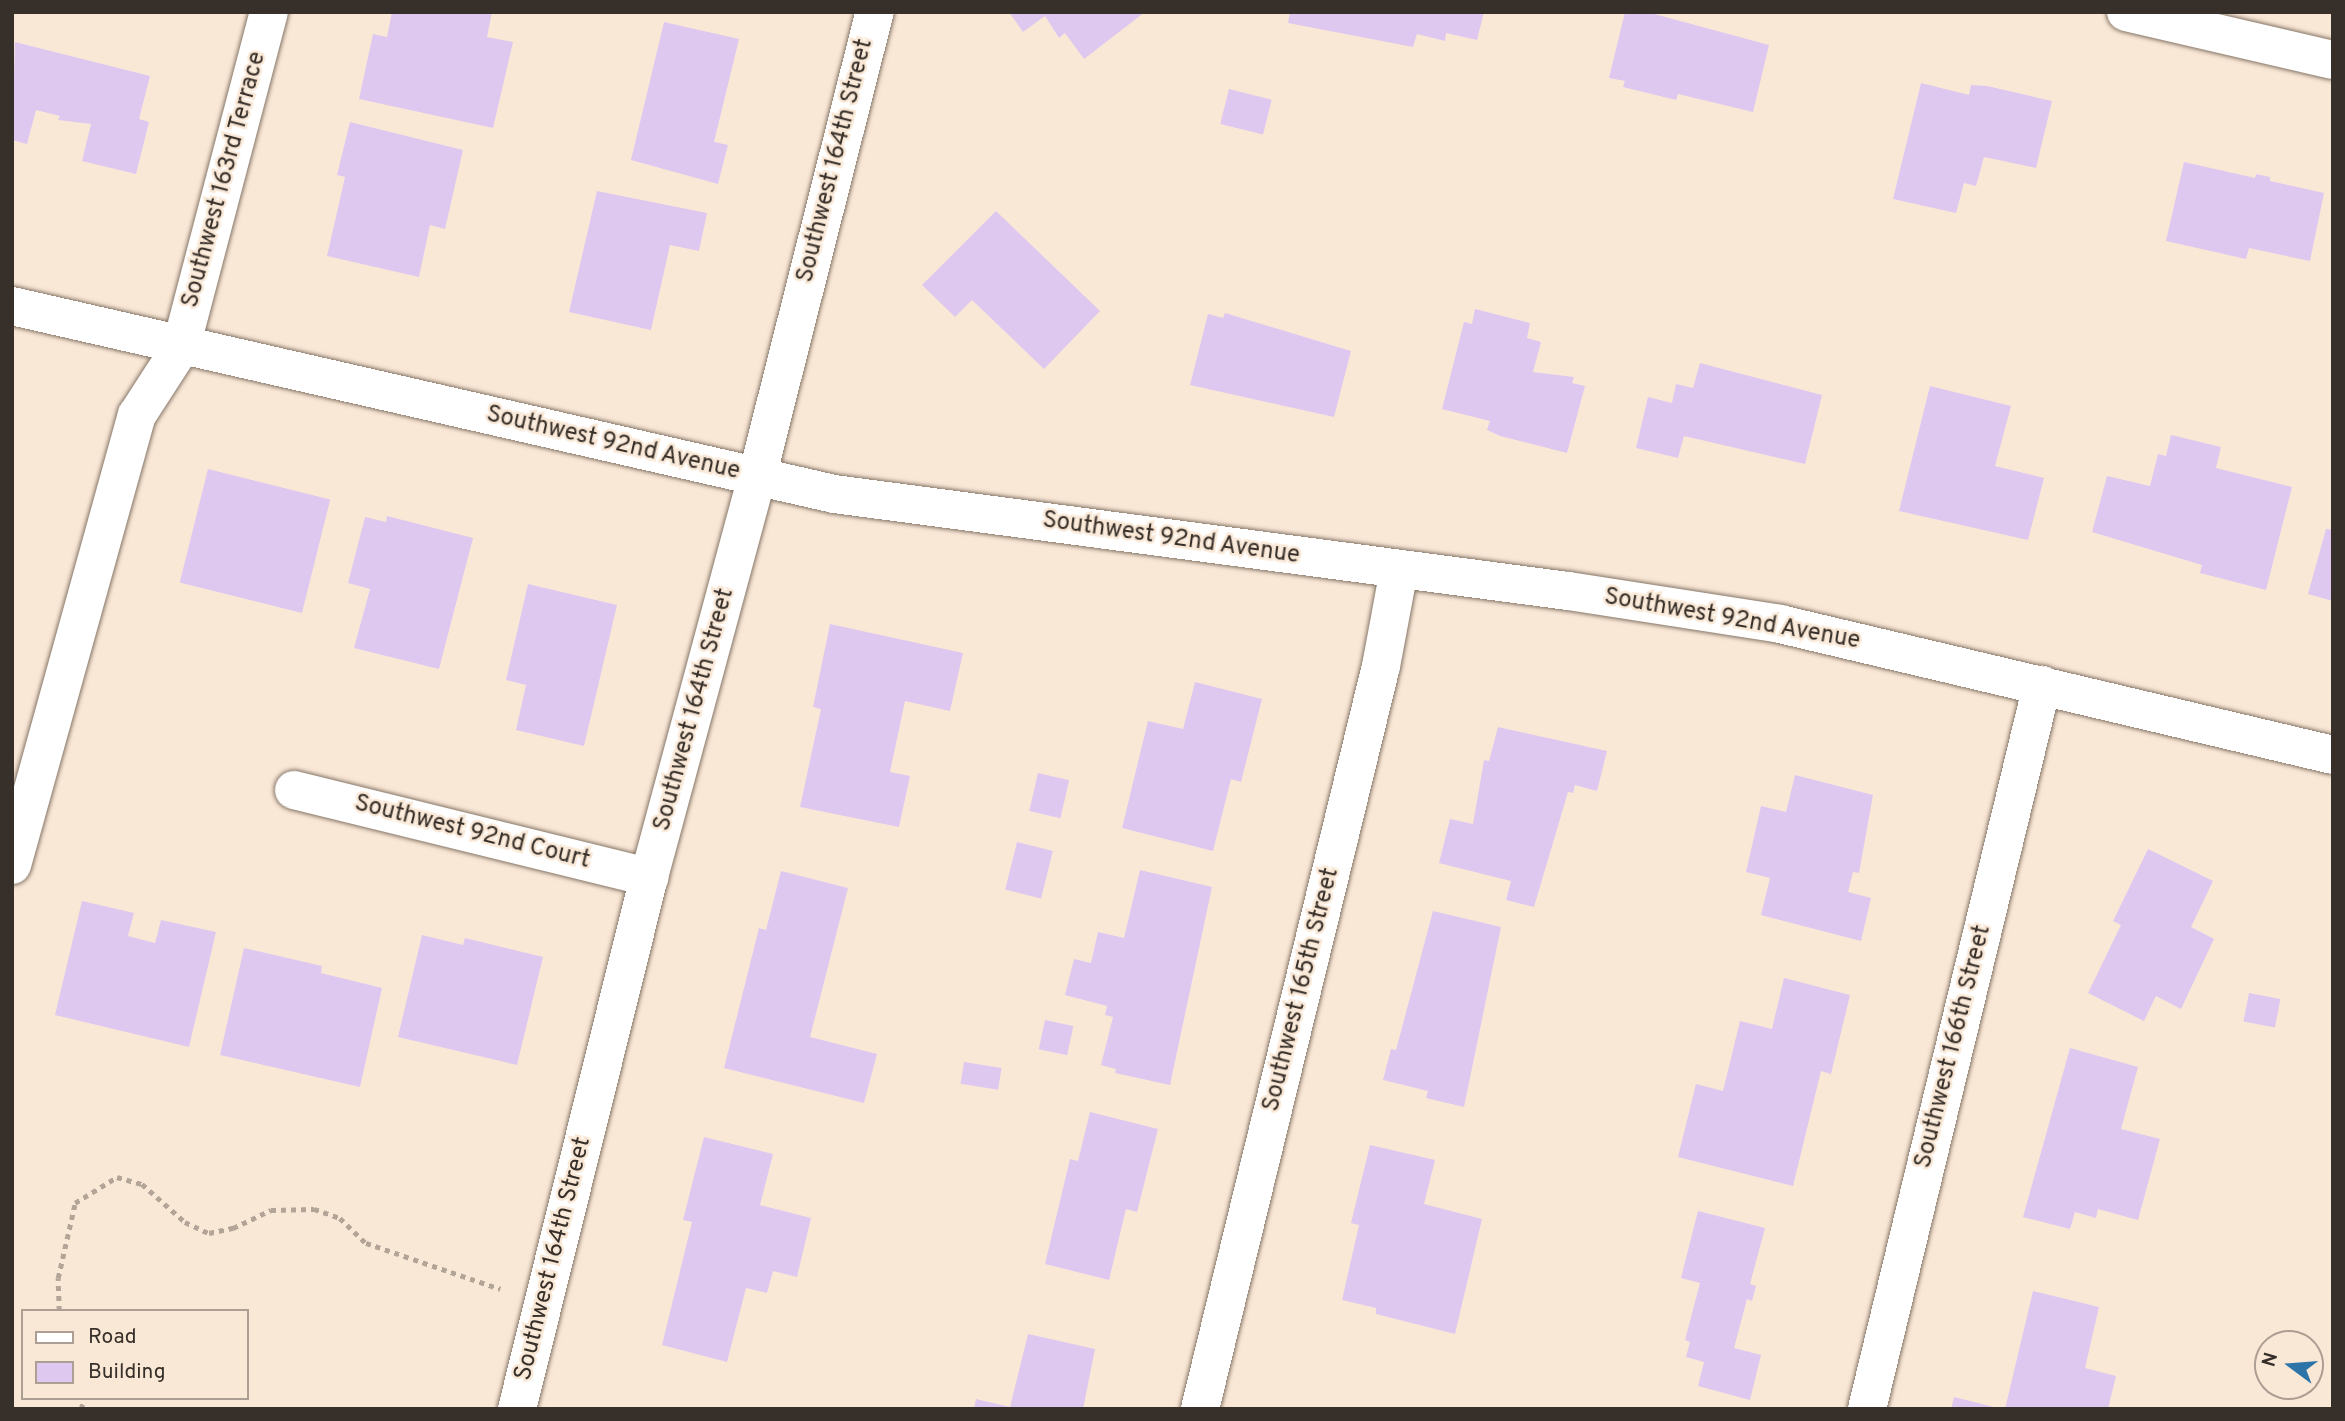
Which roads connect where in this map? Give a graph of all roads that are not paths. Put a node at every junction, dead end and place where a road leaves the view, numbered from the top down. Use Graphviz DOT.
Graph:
graph roads {
  1 [pos="269,12"];
  2 [pos="875,12"];
  3 [pos="2126,12"];
  4 [pos="2333,60"];
  5 [pos="12,306"];
  6 [pos="181,347"];
  7 [pos="757,477"];
  8 [pos="1399,570"];
  9 [pos="2042,685"];
  10 [pos="2333,755"];
  11 [pos="294,790"];
  12 [pos="12,865"];
  13 [pos="649,877"];
  14 [pos="517,1409"];
  15 [pos="1200,1409"];
  16 [pos="1867,1409"];
  1 -- 6 [label="street, Southwest 163rd Terrace"];
  2 -- 7 [label="street, Southwest 164th Street"];
  3 -- 4 [label="street"];
  5 -- 6 [label="street, Southwest 92nd Avenue"];
  6 -- 7 [label="street, Southwest 92nd Avenue"];
  6 -- 12 [label="street, Southwest 163rd Terrace"];
  7 -- 8 [label="street, Southwest 92nd Avenue"];
  7 -- 13 [label="street, Southwest 164th Street"];
  8 -- 9 [label="street, Southwest 92nd Avenue"];
  8 -- 15 [label="street, Southwest 165th Street"];
  9 -- 10 [label="street, Southwest 92nd Avenue"];
  9 -- 16 [label="street, Southwest 166th Street"];
  11 -- 13 [label="street, Southwest 92nd Court"];
  13 -- 14 [label="street, Southwest 164th Street"];
}
